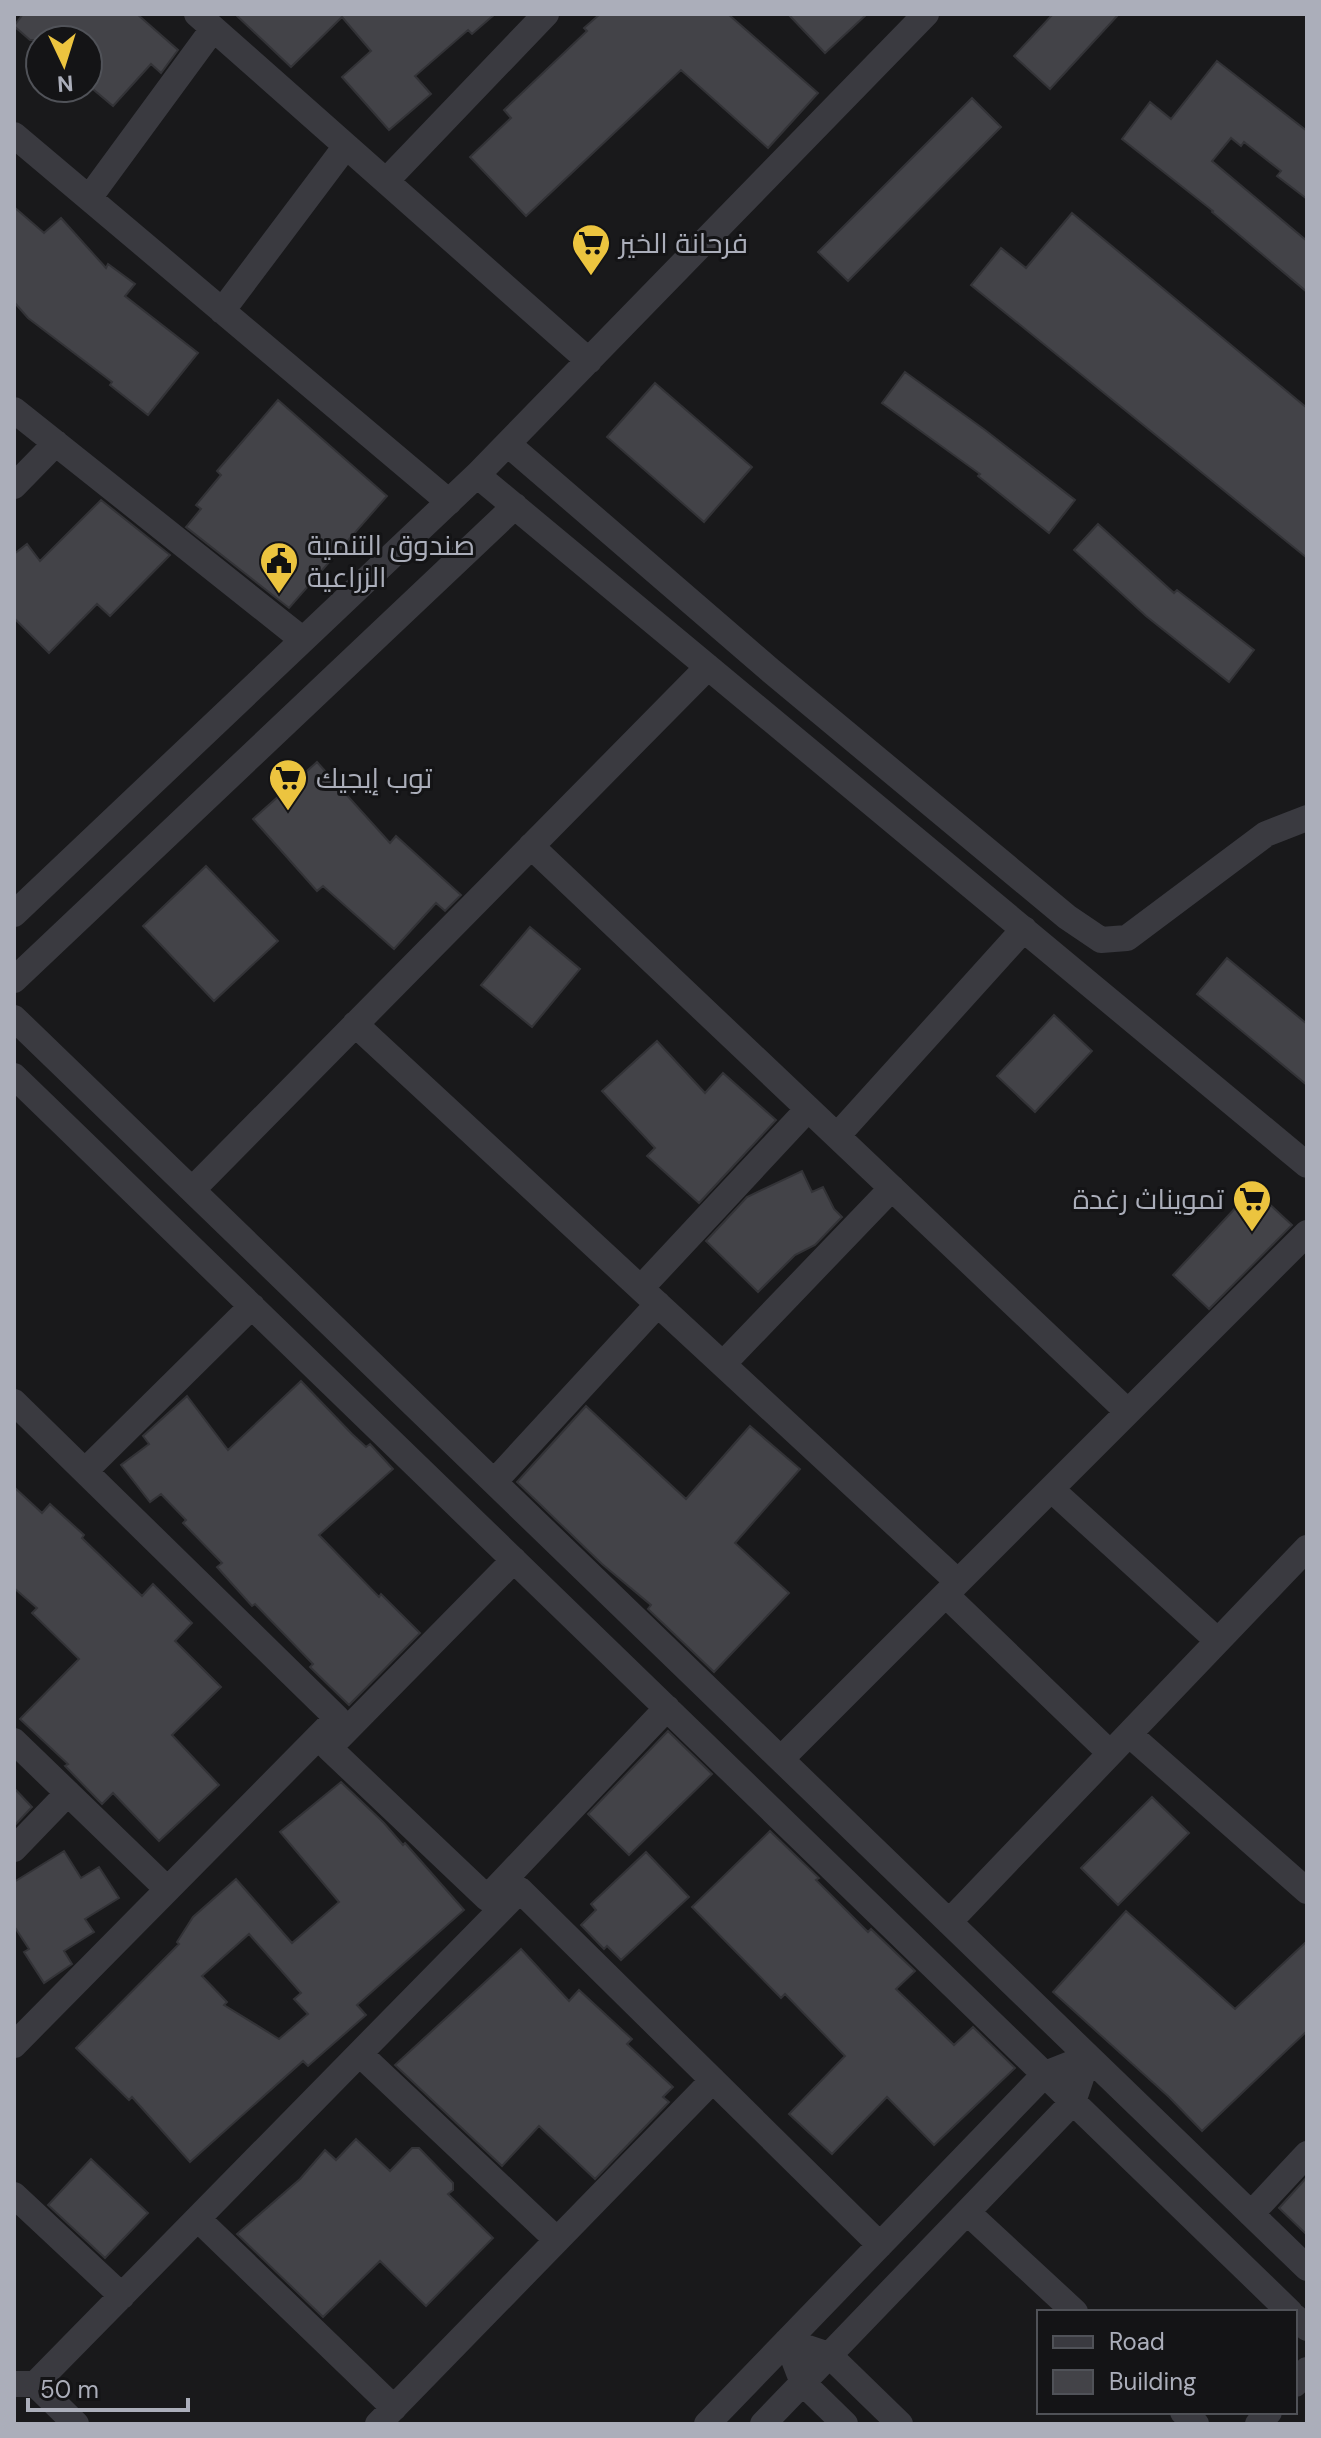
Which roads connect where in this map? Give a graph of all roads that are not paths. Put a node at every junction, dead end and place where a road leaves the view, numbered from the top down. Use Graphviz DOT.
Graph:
graph roads {
  1 [pos="546,14"];
  2 [pos="926,14"];
  3 [pos="205,22"];
  4 [pos="14,135"];
  5 [pos="346,146"];
  6 [pos="386,181"];
  7 [pos="89,198"];
  8 [pos="222,311"];
  9 [pos="589,361"];
  10 [pos="14,410"];
  11 [pos="56,443"];
  12 [pos="508,444"];
  13 [pos="477,475"];
  14 [pos="14,486"];
  15 [pos="449,502"];
  16 [pos="515,506"];
  17 [pos="303,640"];
  18 [pos="708,667"];
  19 [pos="1307,818"];
  20 [pos="531,846"];
  21 [pos="14,914"];
  22 [pos="1024,929"];
  23 [pos="14,980"];
  24 [pos="14,1018"];
  25 [pos="355,1024"];
  26 [pos="14,1076"];
  27 [pos="808,1109"];
  28 [pos="837,1136"];
  29 [pos="1307,1165"];
  30 [pos="892,1188"];
  31 [pos="192,1190"];
  32 [pos="1307,1233"];
  33 [pos="649,1296"];
  34 [pos="252,1306"];
  35 [pos="723,1364"];
  36 [pos="14,1402"];
  37 [pos="1128,1412"];
  38 [pos="85,1471"];
  39 [pos="494,1482"];
  40 [pos="1051,1489"];
  41 [pos="1307,1548"];
  42 [pos="514,1560"];
  43 [pos="952,1588"];
  44 [pos="1218,1641"];
  45 [pos="667,1708"];
  46 [pos="337,1718"];
  47 [pos="1129,1734"];
  48 [pos="14,1741"];
  49 [pos="329,1748"];
  50 [pos="1110,1753"];
  51 [pos="781,1759"];
  52 [pos="68,1793"];
  53 [pos="14,1849"];
  54 [pos="167,1889"];
  55 [pos="520,1890"];
  56 [pos="1307,1891"];
  57 [pos="487,1898"];
  58 [pos="949,1922"];
  59 [pos="14,2045"];
  60 [pos="360,2054"];
  61 [pos="1088,2057"];
  62 [pos="1045,2074"];
  63 [pos="713,2080"];
  64 [pos="1073,2102"];
  65 [pos="1307,2154"];
  66 [pos="14,2195"];
  67 [pos="967,2212"];
  68 [pos="1251,2214"];
  69 [pos="198,2219"];
  70 [pos="557,2240"];
  71 [pos="880,2245"];
  72 [pos="1307,2268"];
  73 [pos="122,2296"];
  74 [pos="1073,2310"];
  75 [pos="1288,2310"];
  76 [pos="787,2341"];
  77 [pos="829,2355"];
  78 [pos="803,2383"];
  79 [pos="24,2384"];
  80 [pos="386,2416"];
  81 [pos="76,2424"];
  82 [pos="707,2424"];
  83 [pos="763,2424"];
  84 [pos="845,2424"];
  85 [pos="900,2424"];
  1 -- 6 [label="street"];
  2 -- 9 [label="street"];
  3 -- 5 [label="street"];
  3 -- 7 [label="street"];
  4 -- 7 [label="street"];
  5 -- 6 [label="street"];
  5 -- 8 [label="street"];
  6 -- 9 [label="street"];
  7 -- 8 [label="street"];
  8 -- 15 [label="street"];
  9 -- 12 [label="street"];
  10 -- 11 [label="street"];
  11 -- 14 [label="street"];
  11 -- 17 [label="street"];
  12 -- 13 [label="street"];
  12 -- 19 [label="street"];
  13 -- 15 [label="street"];
  13 -- 16 [label="street"];
  15 -- 17 [label="street"];
  16 -- 18 [label="street"];
  16 -- 23 [label="street"];
  17 -- 21 [label="street"];
  18 -- 20 [label="street"];
  18 -- 22 [label="street"];
  20 -- 25 [label="street"];
  20 -- 27 [label="street"];
  22 -- 28 [label="street"];
  22 -- 29 [label="street"];
  24 -- 31 [label="street"];
  25 -- 31 [label="street"];
  25 -- 33 [label="street"];
  26 -- 34 [label="street"];
  27 -- 28 [label="street"];
  27 -- 33 [label="street"];
  28 -- 30 [label="street"];
  30 -- 35 [label="street"];
  30 -- 37 [label="street"];
  31 -- 39 [label="street"];
  32 -- 37 [label="street"];
  33 -- 35 [label="street"];
  33 -- 39 [label="street"];
  34 -- 38 [label="street"];
  34 -- 42 [label="street"];
  35 -- 43 [label="street"];
  36 -- 38 [label="street"];
  37 -- 40 [label="street"];
  38 -- 46 [label="street"];
  39 -- 51 [label="street"];
  40 -- 43 [label="street"];
  40 -- 44 [label="street"];
  41 -- 44 [label="street"];
  42 -- 45 [label="street"];
  42 -- 49 [label="street"];
  43 -- 50 [label="street"];
  43 -- 51 [label="street"];
  44 -- 47 [label="street"];
  45 -- 57 [label="street"];
  45 -- 62 [label="street"];
  46 -- 49 [label="street"];
  46 -- 54 [label="street"];
  47 -- 50 [label="street"];
  47 -- 56 [label="street"];
  48 -- 52 [label="street"];
  49 -- 57 [label="street"];
  50 -- 58 [label="street"];
  51 -- 58 [label="street"];
  52 -- 53 [label="street"];
  52 -- 54 [label="street"];
  54 -- 59 [label="street"];
  55 -- 57 [label="street"];
  55 -- 60 [label="street"];
  55 -- 63 [label="street"];
  58 -- 61 [label="street"];
  60 -- 69 [label="street"];
  60 -- 70 [label="street"];
  61 -- 62 [label="street"];
  61 -- 64 [label="street"];
  61 -- 68 [label="street"];
  62 -- 64 [label="street"];
  62 -- 71 [label="street"];
  63 -- 70 [label="street"];
  63 -- 71 [label="street"];
  64 -- 67 [label="street"];
  64 -- 75 [label="street"];
  65 -- 68 [label="street"];
  66 -- 73 [label="street"];
  67 -- 74 [label="street"];
  67 -- 77 [label="street"];
  68 -- 72 [label="street"];
  69 -- 73 [label="street"];
  69 -- 80 [label="street"];
  70 -- 80 [label="street"];
  71 -- 76 [label="street"];
  73 -- 79 [label="street"];
  76 -- 77 [label="street"];
  76 -- 78 [label="street"];
  76 -- 82 [label="street"];
  77 -- 78 [label="street"];
  77 -- 85 [label="street"];
  78 -- 83 [label="street"];
  78 -- 84 [label="street"];
  79 -- 81 [label="street"];
}
